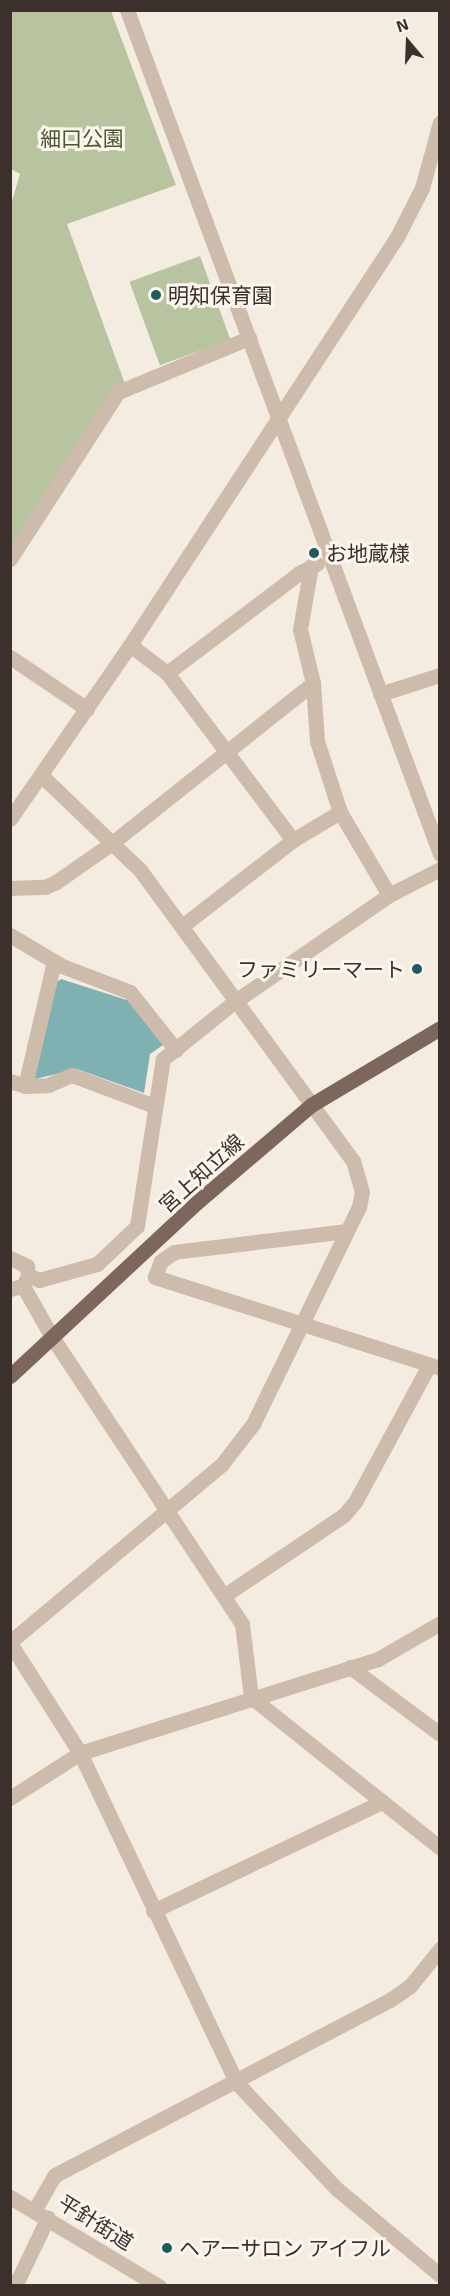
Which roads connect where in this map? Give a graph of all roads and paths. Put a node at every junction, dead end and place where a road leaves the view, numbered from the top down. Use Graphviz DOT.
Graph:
graph roads {
  1 [pos="127,10"];
  2 [pos="440,122"];
  3 [pos="249,338"];
  4 [pos="279,418"];
  5 [pos="10,559"];
  6 [pos="331,559"];
  7 [pos="311,566"];
  8 [pos="130,645"];
  9 [pos="10,657"];
  10 [pos="167,673"];
  11 [pos="440,675"];
  12 [pos="313,683"];
  13 [pos="380,694"];
  14 [pos="87,709"];
  15 [pos="226,750"];
  16 [pos="42,776"];
  17 [pos="340,812"];
  18 [pos="10,819"];
  19 [pos="293,840"];
  20 [pos="112,843"];
  21 [pos="440,854"];
  22 [pos="440,869"];
  23 [pos="10,888"];
  24 [pos="389,895"];
  25 [pos="182,926"];
  26 [pos="10,935"];
  27 [pos="54,961"];
  28 [pos="234,1002"];
  29 [pos="440,1028"];
  30 [pos="176,1050"];
  31 [pos="18,1084"];
  32 [pos="311,1104"];
  33 [pos="154,1106"];
  34 [pos="347,1231"];
  35 [pos="10,1258"];
  36 [pos="21,1283"];
  37 [pos="303,1324"];
  38 [pos="52,1337"];
  39 [pos="434,1366"];
  40 [pos="10,1376"];
  41 [pos="168,1511"];
  42 [pos="225,1596"];
  43 [pos="440,1623"];
  44 [pos="10,1643"];
  45 [pos="350,1667"];
  46 [pos="251,1697"];
  47 [pos="440,1734"];
  48 [pos="80,1753"];
  49 [pos="10,1798"];
  50 [pos="382,1802"];
  51 [pos="440,1848"];
  52 [pos="153,1911"];
  53 [pos="440,1948"];
  54 [pos="236,2082"];
  55 [pos="10,2197"];
  56 [pos="34,2209"];
  57 [pos="48,2217"];
  58 [pos="440,2278"];
  59 [pos="15,2286"];
  60 [pos="159,2286"];
  61 [pos="435,2286"];
  1 -- 3 [label="street"];
  2 -- 4 [label="street"];
  3 -- 4 [label="street"];
  3 -- 5 [label="street"];
  4 -- 6 [label="street"];
  4 -- 8 [label="street"];
  6 -- 7 [label="street"];
  6 -- 13 [label="street"];
  7 -- 10 [label="street"];
  7 -- 12 [label="street"];
  8 -- 10 [label="street"];
  8 -- 14 [label="street"];
  9 -- 14 [label="street"];
  10 -- 15 [label="street"];
  11 -- 13 [label="street"];
  12 -- 15 [label="street"];
  12 -- 17 [label="street"];
  13 -- 21 [label="street"];
  14 -- 16 [label="street"];
  15 -- 19 [label="street"];
  15 -- 20 [label="street"];
  16 -- 18 [label="street"];
  16 -- 20 [label="street"];
  17 -- 19 [label="street"];
  17 -- 24 [label="street"];
  19 -- 25 [label="street"];
  20 -- 23 [label="street"];
  20 -- 25 [label="street"];
  22 -- 24 [label="street"];
  24 -- 28 [label="street"];
  25 -- 28 [label="street"];
  26 -- 27 [label="street"];
  27 -- 30 [label="street"];
  27 -- 31 [label="street"];
  28 -- 30 [label="street"];
  28 -- 32 [label="street"];
  29 -- 32 [label="main road, 宮上知立線"];
  30 -- 33 [label="street"];
  31 -- 33 [label="street"];
  32 -- 34 [label="street"];
  32 -- 38 [label="main road, 宮上知立線"];
  33 -- 36 [label="street"];
  34 -- 37 [label="street"];
  34 -- 37 [label="street"];
  35 -- 36 [label="street"];
  36 -- 38 [label="street"];
  37 -- 39 [label="street"];
  37 -- 41 [label="street"];
  38 -- 40 [label="main road, 宮上知立線"];
  38 -- 41 [label="street"];
  39 -- 42 [label="street"];
  41 -- 42 [label="street"];
  41 -- 44 [label="street"];
  42 -- 46 [label="street"];
  43 -- 45 [label="street"];
  44 -- 48 [label="street"];
  45 -- 46 [label="street"];
  45 -- 47 [label="street"];
  46 -- 48 [label="street"];
  46 -- 50 [label="street"];
  48 -- 49 [label="street"];
  48 -- 52 [label="street"];
  50 -- 51 [label="street"];
  50 -- 52 [label="street"];
  52 -- 54 [label="street"];
  53 -- 54 [label="street"];
  54 -- 56 [label="street"];
  54 -- 58 [label="street"];
  55 -- 56 [label="street, 平針街道"];
  56 -- 57 [label="street, 平針街道"];
  57 -- 59 [label="street"];
  57 -- 60 [label="street, 平針街道"];
  58 -- 61 [label="street"];
}
